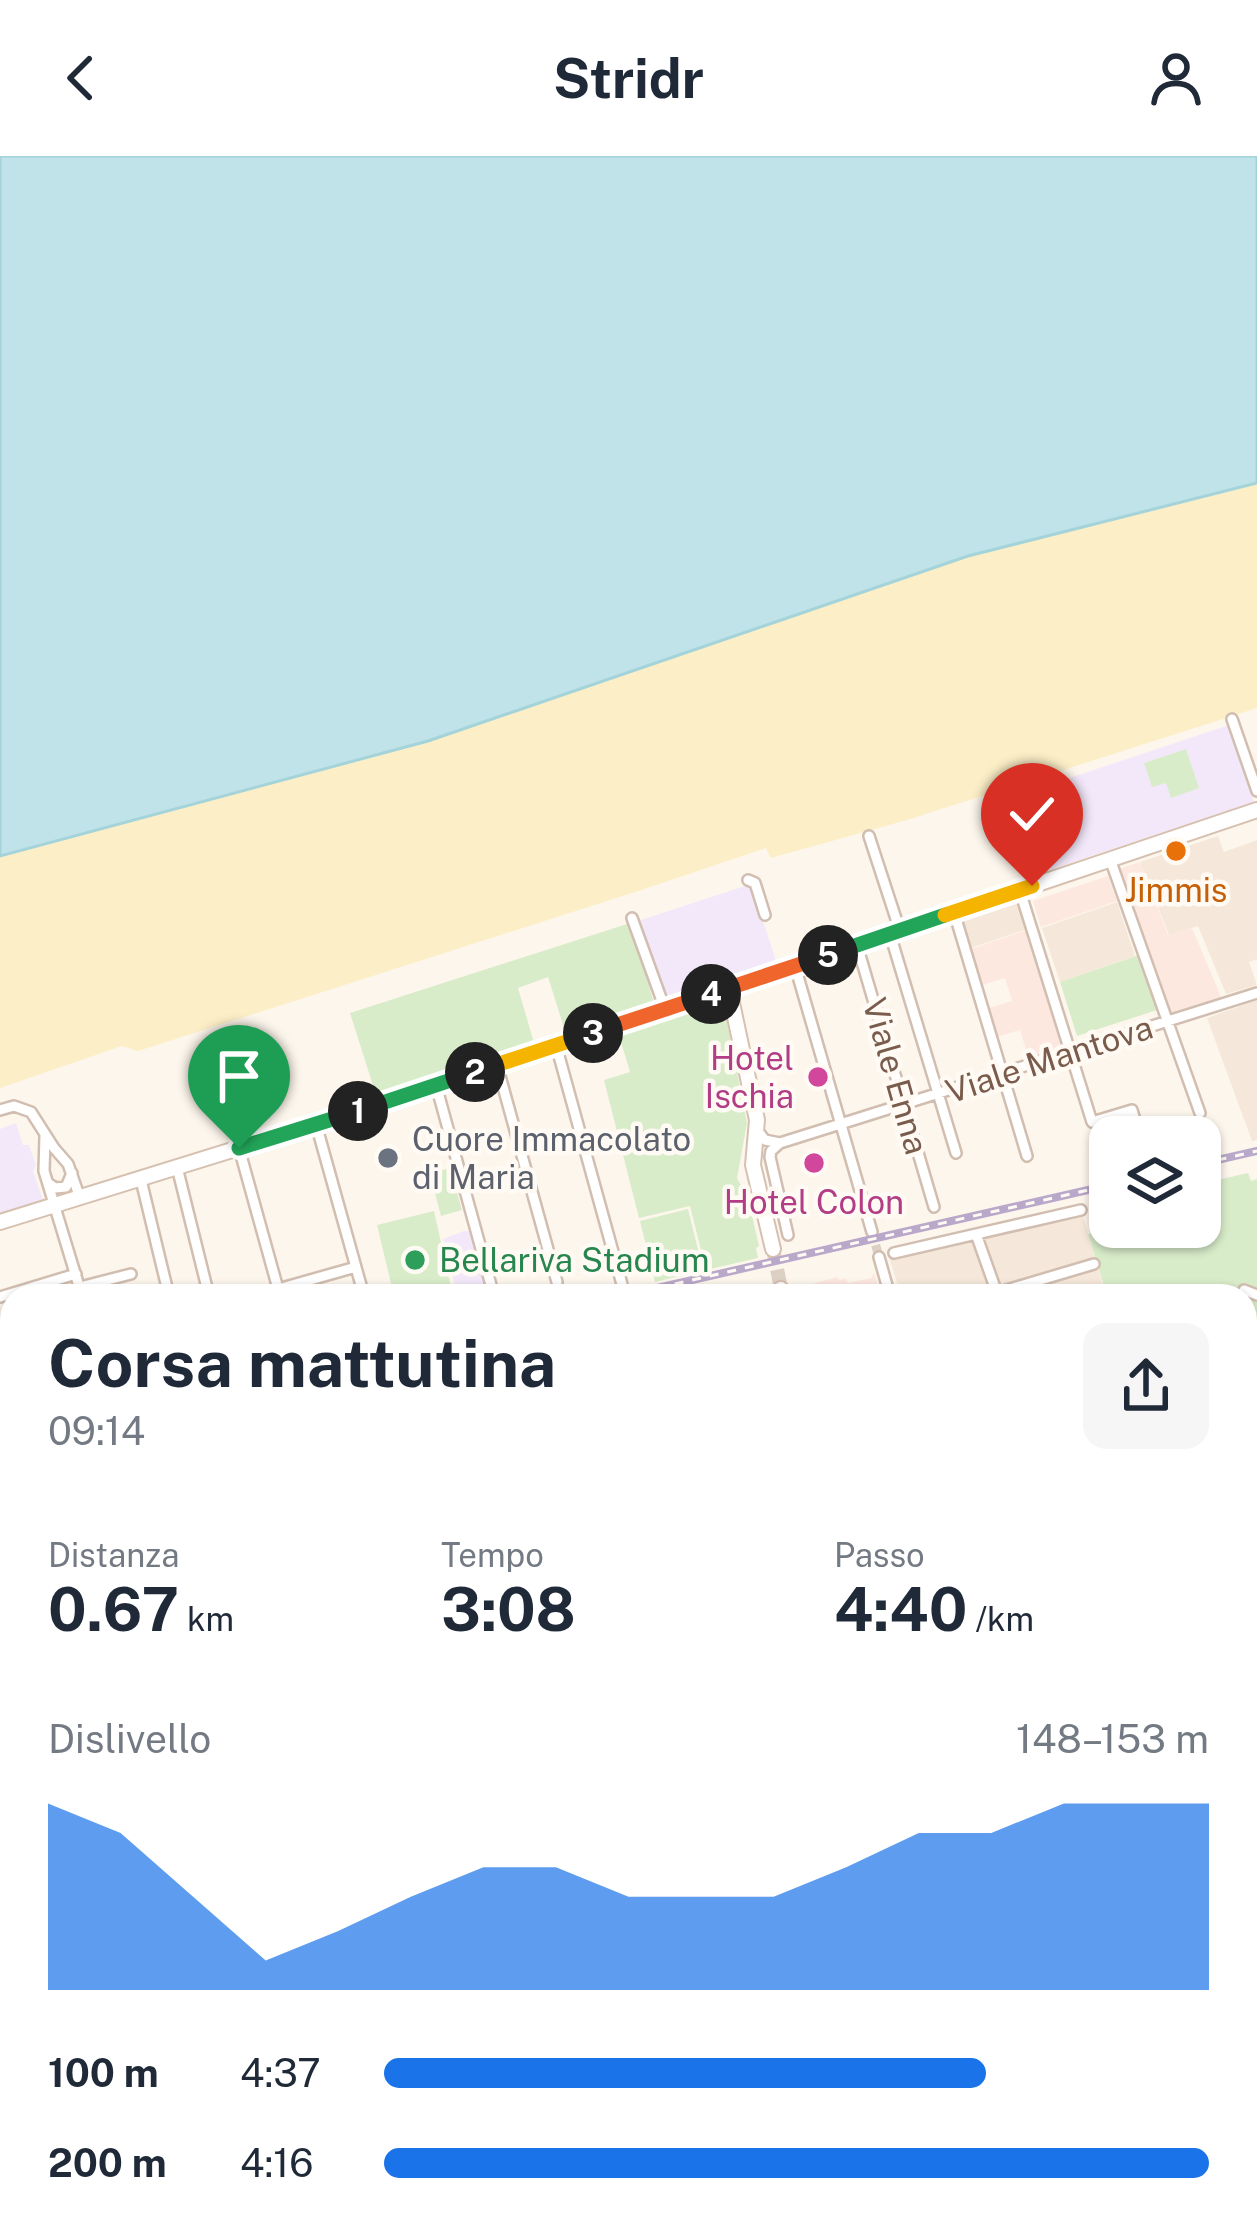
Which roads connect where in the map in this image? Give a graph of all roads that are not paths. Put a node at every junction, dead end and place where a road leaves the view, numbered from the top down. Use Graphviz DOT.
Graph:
graph roads {
  1 [pos="1232,719"];
  2 [pos="1257,791"];
  3 [pos="1257,810"];
  4 [pos="869,836"];
  5 [pos="1110,859"];
  6 [pos="748,880"];
  7 [pos="1021,891"];
  8 [pos="954,912"];
  9 [pos="765,915"];
  10 [pos="632,918"];
  11 [pos="895,933"];
  12 [pos="857,945"];
  13 [pos="795,966"];
  14 [pos="729,988"];
  15 [pos="1257,993"];
  16 [pos="664,1009"];
  17 [pos="1168,1021"];
  18 [pos="556,1046"];
  19 [pos="1070,1053"];
  20 [pos="497,1065"];
  21 [pos="1003,1075"];
  22 [pos="436,1085"];
  23 [pos="938,1095"];
  24 [pos="904,1105"];
  25 [pos="0,1110"];
  26 [pos="1200,1114"];
  27 [pos="1090,1116"];
  28 [pos="316,1124"];
  29 [pos="842,1126"];
  30 [pos="757,1130"];
  31 [pos="46,1136"];
  32 [pos="780,1143"];
  33 [pos="239,1148"];
  34 [pos="956,1153"];
  35 [pos="1027,1156"];
  36 [pos="64,1159"];
  37 [pos="177,1167"];
  38 [pos="72,1173"];
  39 [pos="46,1178"];
  40 [pos="141,1180"];
  41 [pos="80,1198"];
  42 [pos="55,1206"];
  43 [pos="934,1207"];
  44 [pos="1081,1210"];
  45 [pos="0,1222"];
  46 [pos="872,1232"];
  47 [pos="976,1234"];
  48 [pos="788,1235"];
  49 [pos="773,1249"];
  50 [pos="894,1253"];
  51 [pos="878,1257"];
  52 [pos="1094,1264"];
  53 [pos="356,1267"];
  54 [pos="76,1274"];
  55 [pos="131,1274"];
  56 [pos="557,1282"];
  57 [pos="43,1284"];
  58 [pos="79,1284"];
  59 [pos="102,1284"];
  60 [pos="166,1284"];
  61 [pos="206,1284"];
  62 [pos="277,1284"];
  63 [pos="304,1284"];
  64 [pos="361,1284"];
  65 [pos="491,1284"];
  66 [pos="622,1284"];
  67 [pos="886,1284"];
  68 [pos="990,1284"];
  69 [pos="1029,1284"];
  1 -- 2 [label="street"];
  3 -- 5 [label="street"];
  4 -- 11 [label="street"];
  5 -- 7 [label="street"];
  5 -- 17 [label="street"];
  6 -- 9 [label="street"];
  7 -- 8 [label="street"];
  7 -- 19 [label="street"];
  8 -- 11 [label="street"];
  8 -- 21 [label="street"];
  10 -- 16 [label="street"];
  11 -- 12 [label="street"];
  11 -- 23 [label="street"];
  12 -- 13 [label="street"];
  12 -- 24 [label="street, Viale Enna"];
  13 -- 14 [label="street"];
  13 -- 29 [label="street"];
  14 -- 16 [label="street"];
  14 -- 30 [label="street"];
  15 -- 17 [label="street, Viale Mantova"];
  16 -- 18 [label="street"];
  17 -- 19 [label="street, Viale Mantova"];
  17 -- 26 [label="street"];
  18 -- 20 [label="street"];
  18 -- 66 [label="street"];
  19 -- 21 [label="street, Viale Mantova"];
  19 -- 27 [label="street"];
  20 -- 22 [label="street"];
  20 -- 56 [label="street"];
  21 -- 23 [label="street, Viale Mantova"];
  21 -- 35 [label="street"];
  22 -- 28 [label="street"];
  22 -- 65 [label="street"];
  23 -- 24 [label="street, Viale Mantova"];
  23 -- 34 [label="street"];
  24 -- 29 [label="street, Viale Mantova"];
  24 -- 43 [label="street, Viale Enna"];
  25 -- 31 [label="street"];
  28 -- 33 [label="street"];
  28 -- 53 [label="street"];
  29 -- 32 [label="street, Viale Mantova"];
  29 -- 46 [label="street"];
  30 -- 32 [label="street"];
  30 -- 49 [label="street"];
  31 -- 36 [label="street"];
  31 -- 39 [label="street"];
  32 -- 48 [label="street"];
  33 -- 37 [label="street"];
  33 -- 62 [label="street"];
  36 -- 38 [label="street"];
  36 -- 39 [label="street"];
  37 -- 40 [label="street"];
  37 -- 61 [label="street"];
  38 -- 39 [label="street"];
  38 -- 41 [label="street"];
  39 -- 42 [label="street"];
  40 -- 41 [label="street"];
  40 -- 60 [label="street"];
  41 -- 42 [label="street"];
  42 -- 45 [label="street"];
  42 -- 54 [label="street"];
  44 -- 47 [label="street"];
  47 -- 50 [label="street"];
  47 -- 68 [label="street"];
  51 -- 67 [label="street"];
  52 -- 69 [label="street"];
  53 -- 63 [label="street"];
  53 -- 64 [label="street"];
  54 -- 57 [label="street"];
  54 -- 58 [label="street"];
  55 -- 59 [label="street"];
}
